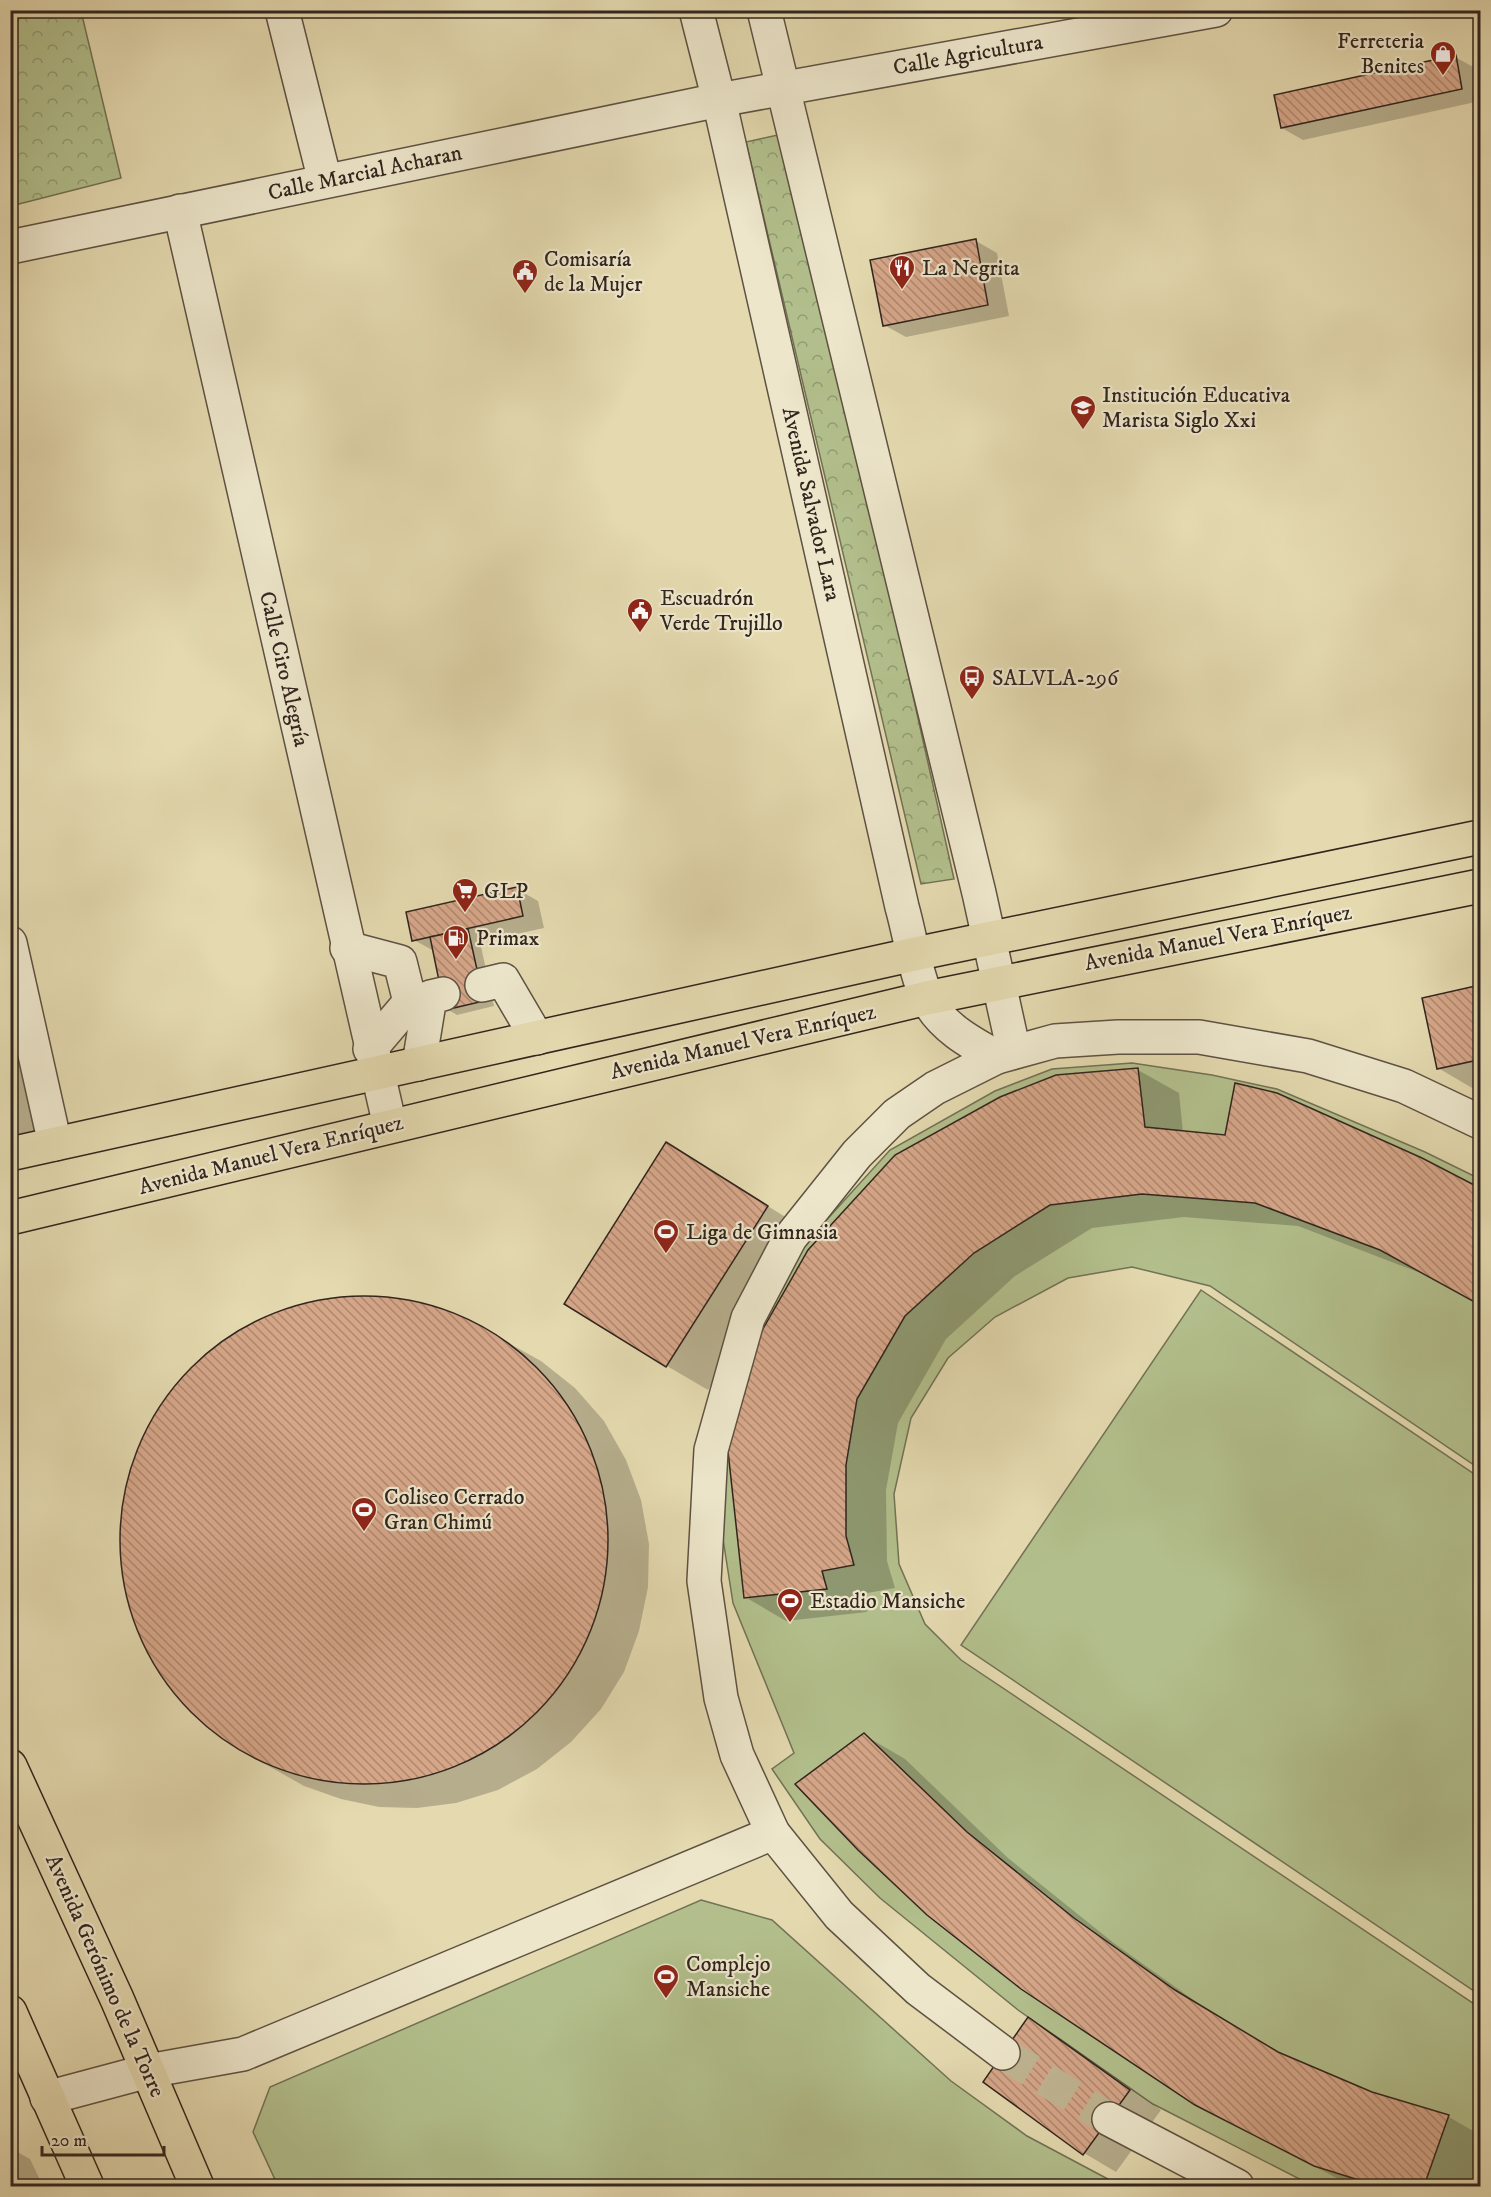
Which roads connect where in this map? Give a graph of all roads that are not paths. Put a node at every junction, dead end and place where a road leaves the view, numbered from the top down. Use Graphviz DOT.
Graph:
graph roads {
  1 [pos="282,10"];
  2 [pos="696,10"];
  3 [pos="764,10"];
  4 [pos="1216,10"];
  5 [pos="784,88"];
  6 [pos="719,100"];
  7 [pos="325,181"];
  8 [pos="180,211"];
  9 [pos="10,247"];
  10 [pos="1480,837"];
  11 [pos="1480,886"];
  12 [pos="988,939"];
  13 [pos="10,943"];
  14 [pos="347,948"];
  15 [pos="915,954"];
  16 [pos="997,982"];
  17 [pos="482,985"];
  18 [pos="428,998"];
  19 [pos="927,998"];
  20 [pos="704,1001"];
  21 [pos="537,1038"];
  22 [pos="718,1047"];
  23 [pos="1006,1055"];
  24 [pos="373,1062"];
  25 [pos="419,1064"];
  26 [pos="552,1087"];
  27 [pos="1480,1122"];
  28 [pos="390,1126"];
  29 [pos="55,1144"];
  30 [pos="10,1154"];
  31 [pos="10,1218"];
  32 [pos="10,1766"];
  33 [pos="773,1833"];
  34 [pos="10,2012"];
  35 [pos="1004,2053"];
  36 [pos="148,2071"];
  37 [pos="47,2098"];
  38 [pos="1109,2119"];
  39 [pos="87,2187"];
  40 [pos="197,2187"];
  41 [pos="1237,2187"];
  1 -- 7 [label="street"];
  2 -- 6 [label="street, Avenida Salvador Lara"];
  3 -- 5 [label="street"];
  4 -- 5 [label="street, Calle Agricultura"];
  5 -- 6 [label="street, Calle Agricultura"];
  5 -- 12 [label="street"];
  6 -- 7 [label="street, Calle Marcial Acharan"];
  6 -- 15 [label="street, Avenida Salvador Lara"];
  7 -- 8 [label="street, Calle Marcial Acharan"];
  8 -- 9 [label="street, Calle Marcial Acharan"];
  8 -- 14 [label="street, Calle Ciro Alegría"];
  10 -- 12 [label="main road, Avenida Manuel Vera Enríquez"];
  11 -- 16 [label="main road, Avenida Manuel Vera Enríquez"];
  12 -- 15 [label="main road, Avenida Manuel Vera Enríquez"];
  12 -- 16 [label="street"];
  13 -- 29 [label="street"];
  14 -- 18 [label="street"];
  14 -- 24 [label="street, Calle Ciro Alegría"];
  15 -- 19 [label="street, Avenida Salvador Lara"];
  15 -- 20 [label="main road, Avenida Manuel Vera Enríquez"];
  16 -- 19 [label="main road, Avenida Manuel Vera Enríquez"];
  16 -- 23 [label="street"];
  17 -- 21 [label="street"];
  18 -- 24 [label="street"];
  18 -- 25 [label="street"];
  19 -- 22 [label="main road, Avenida Manuel Vera Enríquez"];
  19 -- 23 [label="street"];
  20 -- 21 [label="main road, Avenida Manuel Vera Enríquez"];
  20 -- 22 [label="main road"];
  21 -- 25 [label="main road, Avenida Manuel Vera Enríquez"];
  21 -- 26 [label="main road"];
  22 -- 26 [label="main road, Avenida Manuel Vera Enríquez"];
  23 -- 27 [label="street"];
  23 -- 33 [label="street"];
  24 -- 25 [label="main road, Avenida Manuel Vera Enríquez"];
  24 -- 28 [label="street, Calle Ciro Alegría"];
  24 -- 29 [label="main road, Avenida Manuel Vera Enríquez"];
  26 -- 28 [label="main road, Avenida Manuel Vera Enríquez"];
  28 -- 31 [label="main road, Avenida Manuel Vera Enríquez"];
  29 -- 30 [label="main road, Avenida Manuel Vera Enríquez"];
  32 -- 36 [label="main road, Avenida Gerónimo de la Torre"];
  33 -- 35 [label="street"];
  33 -- 36 [label="street"];
  34 -- 37 [label="main road"];
  36 -- 37 [label="street"];
  36 -- 40 [label="main road, Avenida Gerónimo de la Torre"];
  37 -- 39 [label="main road"];
  38 -- 41 [label="street"];
}
